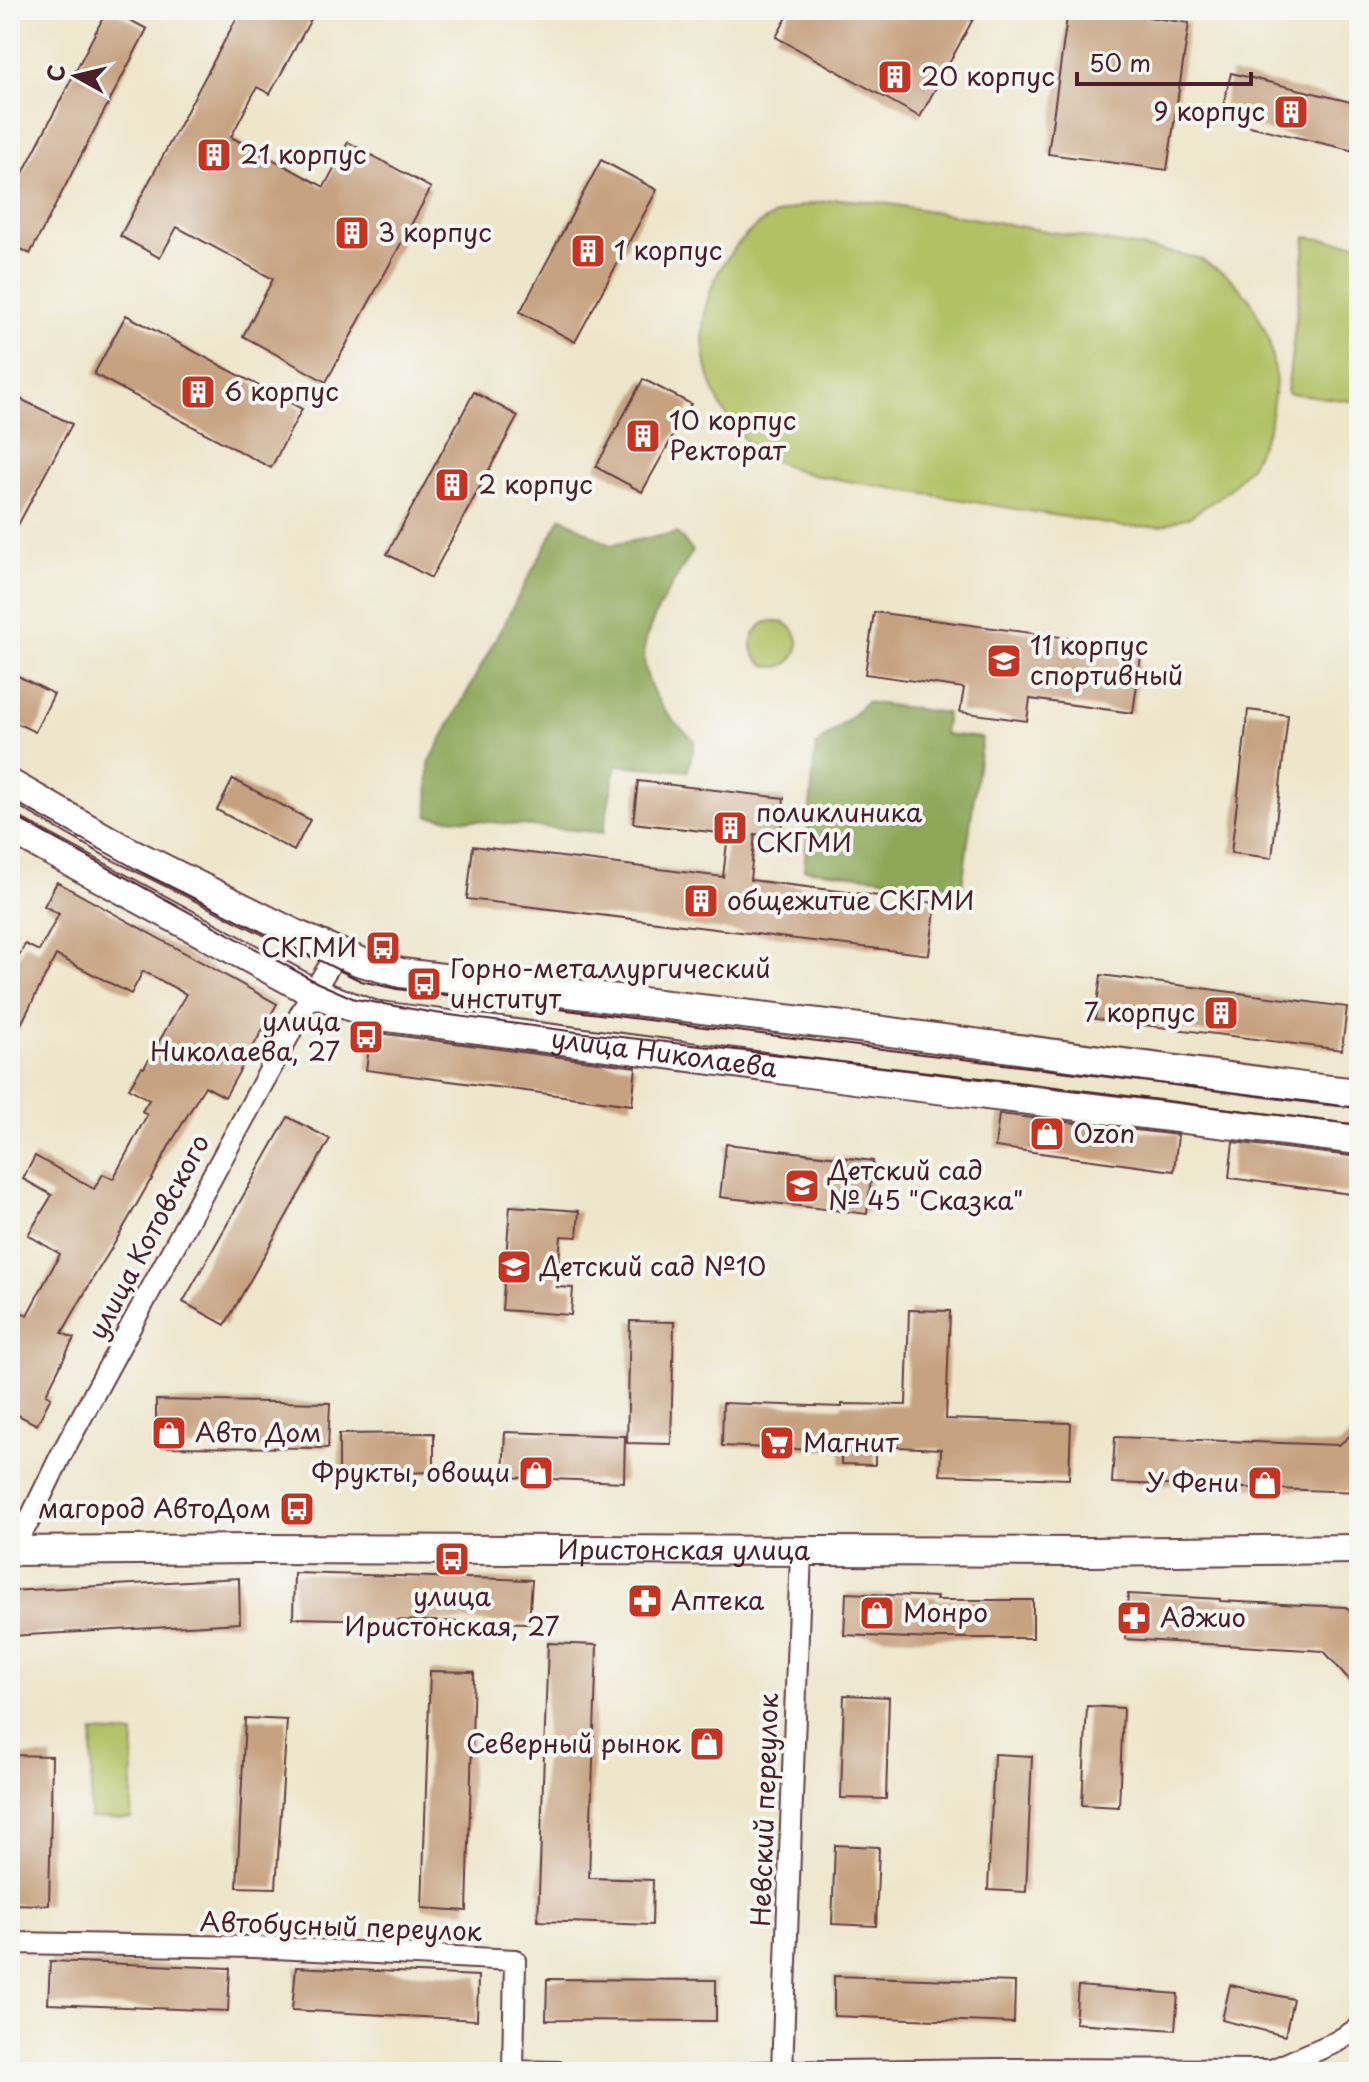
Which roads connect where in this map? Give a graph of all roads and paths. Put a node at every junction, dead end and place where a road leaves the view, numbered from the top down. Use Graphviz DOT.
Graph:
graph roads {
  1 [pos="10,784"];
  2 [pos="10,829"];
  3 [pos="338,952"];
  4 [pos="312,992"];
  5 [pos="1359,1093"];
  6 [pos="1359,1140"];
  7 [pos="1359,1549"];
  8 [pos="10,1550"];
  9 [pos="801,1552"];
  10 [pos="10,1943"];
  11 [pos="1359,2028"];
  12 [pos="782,2071"];
  13 [pos="558,2072"];
  14 [pos="754,2072"];
  1 -- 3 [label="street, улица Николаева"];
  2 -- 4 [label="street, улица Николаева"];
  3 -- 4 [label="street, улица Котовского"];
  3 -- 5 [label="street, улица Николаева"];
  4 -- 6 [label="street, улица Николаева"];
  4 -- 8 [label="street, улица Котовского"];
  7 -- 9 [label="street, Иристонская улица"];
  8 -- 9 [label="street, Иристонская улица"];
  9 -- 12 [label="street, Невский переулок"];
  10 -- 13 [label="street, Автобусный переулок"];
  11 -- 12 [label="street"];
  12 -- 14 [label="street"];
}
